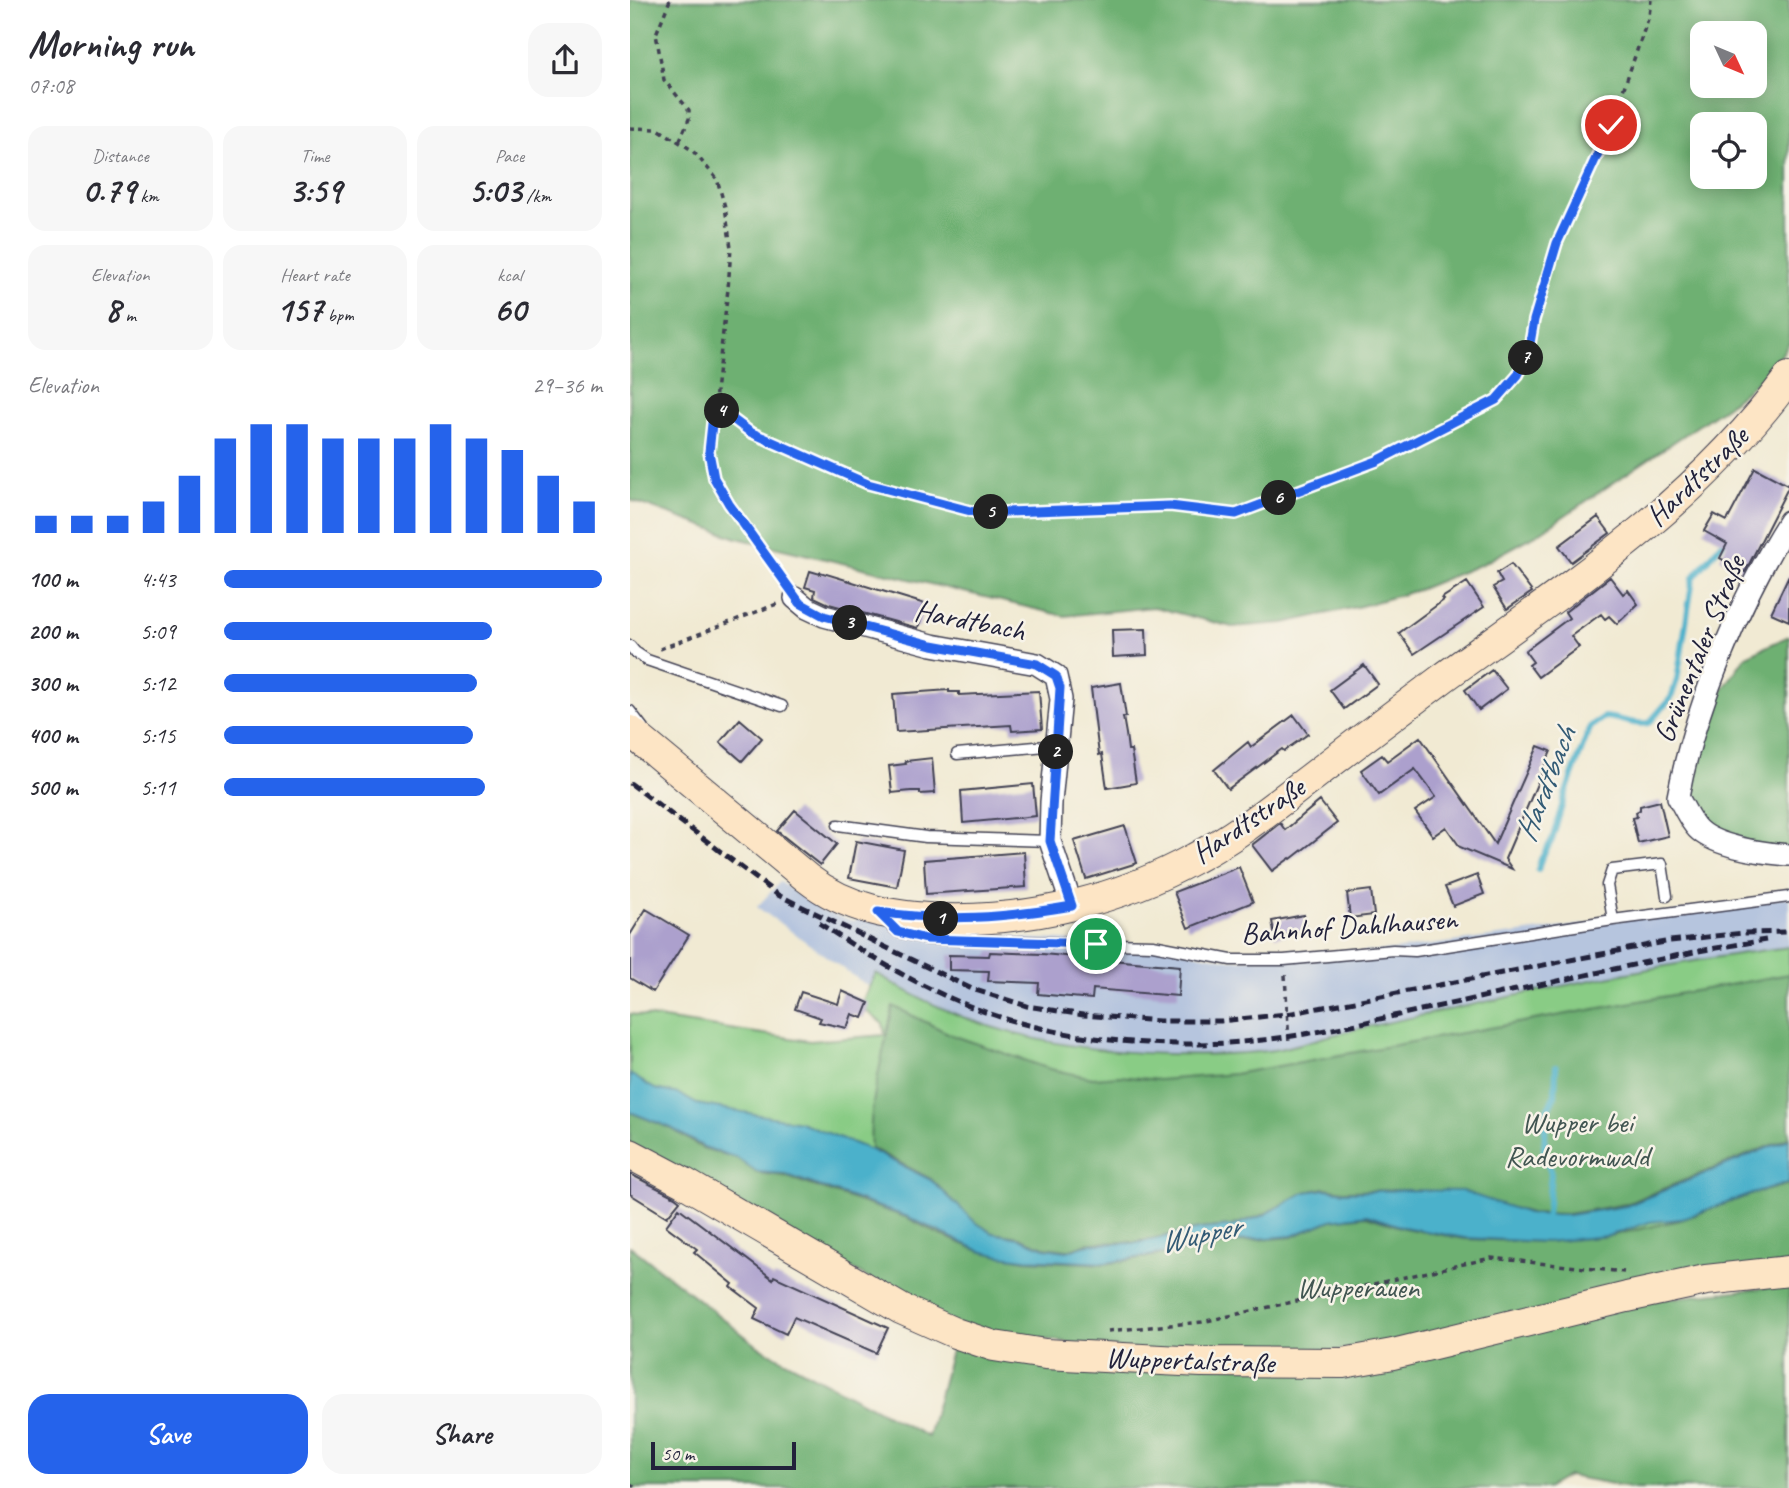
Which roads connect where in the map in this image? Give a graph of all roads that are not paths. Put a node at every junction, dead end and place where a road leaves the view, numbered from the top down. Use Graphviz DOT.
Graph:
graph roads {
  1 [pos="1789,377"];
  2 [pos="1789,521"];
  3 [pos="795,598"];
  4 [pos="630,646"];
  5 [pos="782,706"];
  6 [pos="630,711"];
  7 [pos="636,736"];
  8 [pos="1056,745"];
  9 [pos="957,754"];
  10 [pos="838,825"];
  11 [pos="1050,841"];
  12 [pos="1789,855"];
  13 [pos="1667,896"];
  14 [pos="1789,897"];
  15 [pos="1072,906"];
  16 [pos="878,912"];
  17 [pos="1613,920"];
  18 [pos="630,1154"];
  19 [pos="1789,1270"];
  1 -- 15 [label="main road, Hardtstraße"];
  2 -- 12 [label="street, Grünentaler Straße"];
  3 -- 8 [label="street, Hardtbach"];
  4 -- 5 [label="lane"];
  6 -- 7 [label="lane"];
  7 -- 16 [label="main road, Hardtstraße"];
  8 -- 9 [label="lane"];
  8 -- 11 [label="street, Hardtbach"];
  10 -- 11 [label="lane"];
  11 -- 15 [label="street, Hardtbach"];
  13 -- 17 [label="lane"];
  14 -- 17 [label="lane, Bahnhof Dahlhausen"];
  15 -- 16 [label="main road, Hardtstraße"];
  16 -- 17 [label="lane, Bahnhof Dahlhausen"];
  18 -- 19 [label="main road, Wuppertalstraße"];
}
